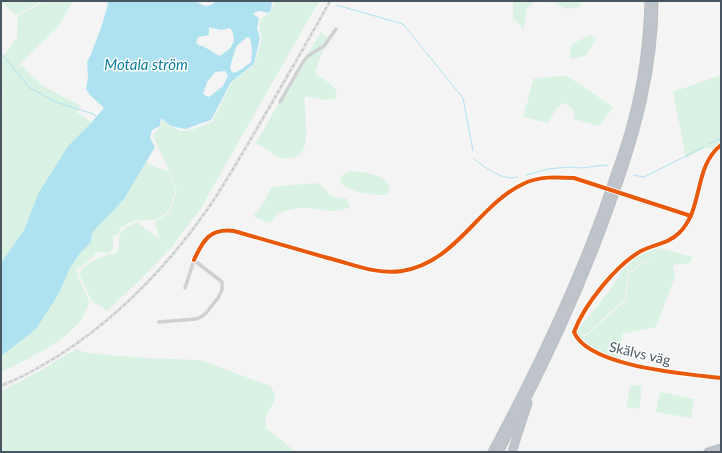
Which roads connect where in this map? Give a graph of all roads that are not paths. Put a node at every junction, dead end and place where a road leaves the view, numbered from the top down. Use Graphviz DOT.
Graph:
graph roads {
  1 [pos="649,1"];
  2 [pos="654,1"];
  3 [pos="336,29"];
  4 [pos="280,102"];
  5 [pos="721,145"];
  6 [pos="607,188"];
  7 [pos="620,193"];
  8 [pos="691,216"];
  9 [pos="194,260"];
  10 [pos="185,288"];
  11 [pos="159,322"];
  12 [pos="721,378"];
  13 [pos="537,379"];
  14 [pos="721,448"];
  15 [pos="492,452"];
  16 [pos="499,452"];
  17 [pos="512,452"];
  18 [pos="708,452"];
  1 -- 15 [label="highway"];
  2 -- 13 [label="highway"];
  3 -- 4 [label="street"];
  5 -- 8 [label="street, Skälvs väg"];
  6 -- 9 [label="street"];
  7 -- 8 [label="street"];
  8 -- 12 [label="street, Skälvs väg"];
  9 -- 10 [label="street"];
  9 -- 11 [label="street"];
  13 -- 16 [label="highway"];
  13 -- 17 [label="highway"];
  14 -- 18 [label="highway"];
}
